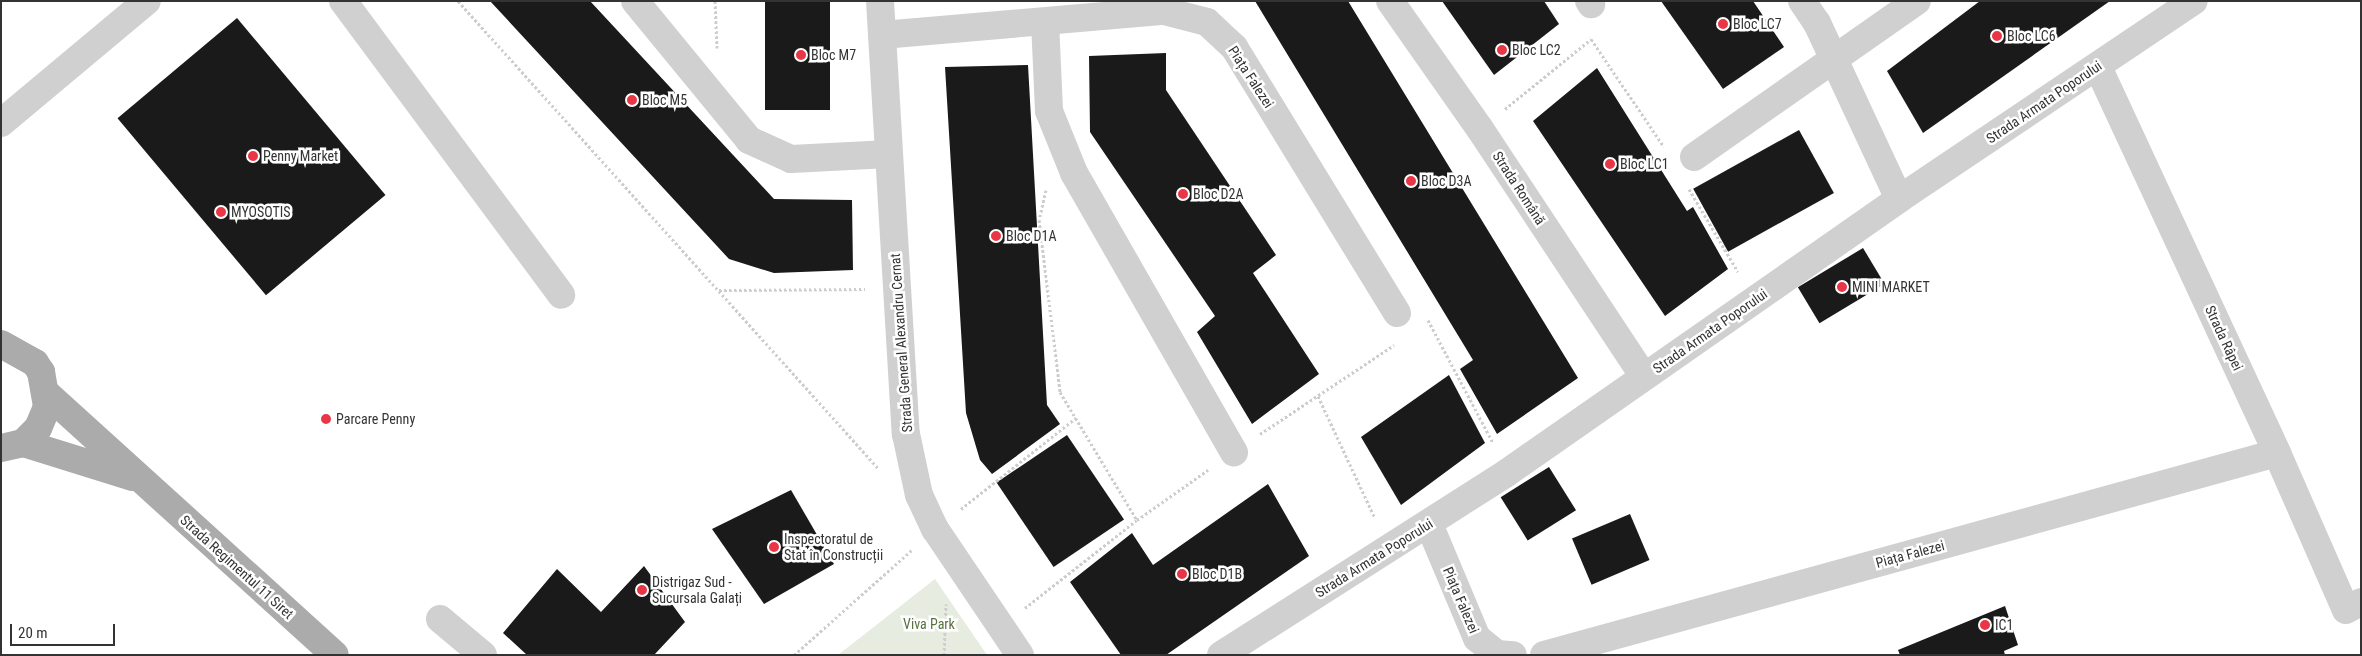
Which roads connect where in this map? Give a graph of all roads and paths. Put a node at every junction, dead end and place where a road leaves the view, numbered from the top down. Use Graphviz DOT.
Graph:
graph roads {
  1 [pos="147,1"];
  2 [pos="343,1"];
  3 [pos="458,1"];
  4 [pos="636,1"];
  5 [pos="880,1"];
  6 [pos="1390,1"];
  7 [pos="1802,1"];
  8 [pos="1916,1"];
  9 [pos="2194,1"];
  10 [pos="1044,22"];
  11 [pos="882,34"];
  12 [pos="1833,60"];
  13 [pos="2098,67"];
  14 [pos="1,123"];
  15 [pos="1480,129"];
  16 [pos="1668,152"];
  17 [pos="889,154"];
  18 [pos="1694,157"];
  19 [pos="1074,173"];
  20 [pos="1899,199"];
  21 [pos="897,288"];
  22 [pos="718,290"];
  23 [pos="561,295"];
  24 [pos="1755,300"];
  25 [pos="1403,324"];
  26 [pos="2,346"];
  27 [pos="1644,377"];
  28 [pos="45,392"];
  29 [pos="1318,396"];
  30 [pos="1478,416"];
  31 [pos="1278,422"];
  32 [pos="8,451"];
  33 [pos="1234,452"];
  34 [pos="2278,453"];
  35 [pos="139,479"];
  36 [pos="919,495"];
  37 [pos="1430,524"];
  38 [pos="1388,548"];
  39 [pos="2354,606"];
  40 [pos="440,619"];
  41 [pos="1001,627"];
  42 [pos="335,655"];
  43 [pos="483,655"];
  44 [pos="1020,655"];
  45 [pos="1221,655"];
  46 [pos="1513,655"];
  47 [pos="1544,655"];
  1 -- 14 [label="street"];
  2 -- 23 [label="street"];
  3 -- 22 [label="path"];
  4 -- 17 [label="street"];
  5 -- 11 [label="street, Strada General Alexandru Cernat"];
  6 -- 15 [label="street, Strada Română"];
  7 -- 12 [label="street"];
  8 -- 12 [label="street"];
  9 -- 13 [label="street, Strada Armata Poporului"];
  10 -- 11 [label="street, Piața Falezei"];
  10 -- 19 [label="street"];
  10 -- 25 [label="street, Piața Falezei"];
  11 -- 17 [label="street, Strada General Alexandru Cernat"];
  12 -- 18 [label="street"];
  12 -- 20 [label="street"];
  13 -- 20 [label="street, Strada Armata Poporului"];
  13 -- 34 [label="street, Strada Râpei"];
  15 -- 16 [label="path"];
  15 -- 27 [label="street, Strada Română"];
  17 -- 21 [label="street, Strada General Alexandru Cernat"];
  18 -- 24 [label="path"];
  19 -- 33 [label="street"];
  19 -- 41 [label="path"];
  20 -- 24 [label="street, Strada Armata Poporului"];
  21 -- 22 [label="path"];
  21 -- 36 [label="street, Strada General Alexandru Cernat"];
  22 -- 36 [label="path"];
  24 -- 27 [label="street, Strada Armata Poporului"];
  25 -- 29 [label="path"];
  25 -- 30 [label="path"];
  26 -- 28 [label="main road"];
  27 -- 37 [label="street, Strada Armata Poporului"];
  28 -- 32 [label="main road"];
  28 -- 35 [label="main road, Strada Regimentul 11 Siret"];
  29 -- 31 [label="path"];
  29 -- 38 [label="path"];
  32 -- 35 [label="main road"];
  34 -- 39 [label="street, Strada Râpei"];
  34 -- 47 [label="street, Piața Falezei"];
  35 -- 42 [label="main road, Strada Regimentul 11 Siret"];
  36 -- 41 [label="street, Strada General Alexandru Cernat"];
  37 -- 38 [label="street, Strada Armata Poporului"];
  37 -- 46 [label="street, Piața Falezei"];
  38 -- 45 [label="street, Strada Armata Poporului"];
  40 -- 43 [label="street"];
  41 -- 44 [label="street, Strada General Alexandru Cernat"];
}
